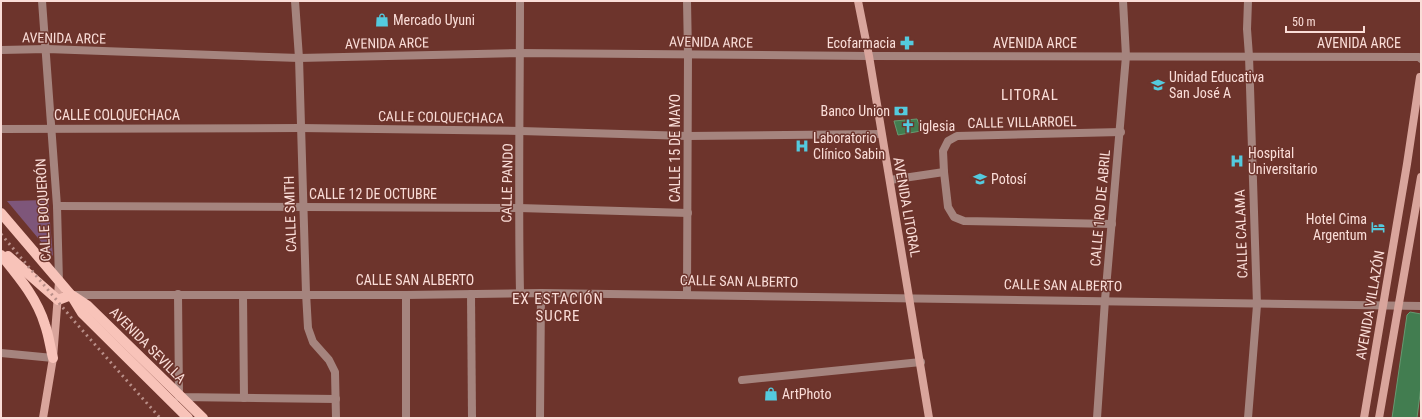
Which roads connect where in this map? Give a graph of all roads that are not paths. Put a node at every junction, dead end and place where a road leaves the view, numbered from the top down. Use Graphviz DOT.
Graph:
graph roads {
  1 [pos="42,1"];
  2 [pos="295,1"];
  3 [pos="520,1"];
  4 [pos="687,1"];
  5 [pos="858,1"];
  6 [pos="1123,1"];
  7 [pos="1248,1"];
  8 [pos="47,49"];
  9 [pos="1,50"];
  10 [pos="520,53"];
  11 [pos="688,54"];
  12 [pos="869,56"];
  13 [pos="1126,56"];
  14 [pos="1249,56"];
  15 [pos="299,58"];
  16 [pos="1421,59"];
  17 [pos="1421,77"];
  18 [pos="52,128"];
  19 [pos="300,128"];
  20 [pos="1,129"];
  21 [pos="521,131"];
  22 [pos="1120,132"];
  23 [pos="881,134"];
  24 [pos="688,136"];
  25 [pos="944,172"];
  26 [pos="1421,177"];
  27 [pos="890,180"];
  28 [pos="57,206"];
  29 [pos="304,207"];
  30 [pos="519,208"];
  31 [pos="1,213"];
  32 [pos="688,213"];
  33 [pos="1112,224"];
  34 [pos="1,250"];
  35 [pos="1,255"];
  36 [pos="59,282"];
  37 [pos="520,292"];
  38 [pos="541,292"];
  39 [pos="306,293"];
  40 [pos="178,294"];
  41 [pos="471,294"];
  42 [pos="687,294"];
  43 [pos="71,295"];
  44 [pos="242,295"];
  45 [pos="406,295"];
  46 [pos="910,297"];
  47 [pos="58,300"];
  48 [pos="1105,300"];
  49 [pos="1257,305"];
  50 [pos="1382,305"];
  51 [pos="1400,305"];
  52 [pos="1421,306"];
  53 [pos="1,353"];
  54 [pos="53,358"];
  55 [pos="921,362"];
  56 [pos="742,380"];
  57 [pos="179,397"];
  58 [pos="244,398"];
  59 [pos="336,400"];
  60 [pos="43,418"];
  61 [pos="188,418"];
  62 [pos="203,418"];
  63 [pos="336,418"];
  64 [pos="406,418"];
  65 [pos="472,418"];
  66 [pos="540,418"];
  67 [pos="929,418"];
  68 [pos="1097,418"];
  69 [pos="1248,418"];
  70 [pos="1364,418"];
  71 [pos="1379,418"];
  1 -- 8 [label="street, CALLE BOQUERÓN"];
  2 -- 15 [label="street, CALLE SMITH"];
  3 -- 10 [label="street, CALLE PANDO"];
  4 -- 11 [label="street, CALLE 15 DE MAYO"];
  5 -- 12 [label="main road, AVENIDA LITORAL"];
  6 -- 13 [label="street, CALLE 1RO DE ABRIL"];
  7 -- 14 [label="street, CALLE CALAMA"];
  8 -- 9 [label="street, AVENIDA ARCE"];
  8 -- 15 [label="street, AVENIDA ARCE"];
  8 -- 18 [label="street, CALLE BOQUERÓN"];
  10 -- 11 [label="street, AVENIDA ARCE"];
  10 -- 15 [label="street, AVENIDA ARCE"];
  10 -- 21 [label="street, CALLE PANDO"];
  11 -- 12 [label="street, AVENIDA ARCE"];
  11 -- 24 [label="street, CALLE 15 DE MAYO"];
  12 -- 13 [label="street, AVENIDA ARCE"];
  12 -- 23 [label="main road, AVENIDA LITORAL"];
  13 -- 14 [label="street, AVENIDA ARCE"];
  13 -- 22 [label="street, CALLE 1RO DE ABRIL"];
  14 -- 16 [label="street, AVENIDA ARCE"];
  14 -- 49 [label="street, CALLE CALAMA"];
  15 -- 19 [label="street, CALLE SMITH"];
  17 -- 50 [label="main road, AVENIDA VILLAZÓN"];
  18 -- 19 [label="street, CALLE COLQUECHACA"];
  18 -- 20 [label="street, CALLE COLQUECHACA"];
  18 -- 28 [label="street, CALLE BOQUERÓN"];
  19 -- 21 [label="street, CALLE COLQUECHACA"];
  19 -- 29 [label="street, CALLE SMITH"];
  21 -- 24 [label="street, CALLE COLQUECHACA"];
  21 -- 30 [label="street, CALLE PANDO"];
  22 -- 25 [label="street, CALLE VILLARROEL"];
  22 -- 33 [label="street, CALLE 1RO DE ABRIL"];
  23 -- 24 [label="street, CALLE COLQUECHACA"];
  23 -- 27 [label="main road, AVENIDA LITORAL"];
  24 -- 32 [label="street, CALLE 15 DE MAYO"];
  25 -- 27 [label="street"];
  25 -- 33 [label="street, CALLE VILLARROEL"];
  26 -- 51 [label="main road, AVENIDA VILLAZÓN"];
  27 -- 46 [label="main road, AVENIDA LITORAL"];
  28 -- 29 [label="street, CALLE 12 DE OCTUBRE"];
  28 -- 36 [label="street, CALLE BOQUERÓN"];
  29 -- 30 [label="street, CALLE 12 DE OCTUBRE"];
  29 -- 39 [label="street, CALLE SMITH"];
  30 -- 32 [label="street, CALLE 12 DE OCTUBRE"];
  30 -- 37 [label="street, CALLE PANDO"];
  31 -- 36 [label="main road, AVENIDA SEVILLA"];
  32 -- 42 [label="street, CALLE 15 DE MAYO"];
  33 -- 48 [label="street, CALLE 1RO DE ABRIL"];
  34 -- 47 [label="main road"];
  35 -- 54 [label="main road"];
  36 -- 43 [label="main road, AVENIDA SEVILLA"];
  36 -- 47 [label="main road, CALLE BOQUERÓN"];
  37 -- 38 [label="street, CALLE SAN ALBERTO"];
  37 -- 41 [label="street, CALLE SAN ALBERTO"];
  38 -- 42 [label="street, CALLE SAN ALBERTO"];
  38 -- 66 [label="street"];
  39 -- 44 [label="street, CALLE SAN ALBERTO"];
  39 -- 45 [label="street, CALLE SAN ALBERTO"];
  39 -- 59 [label="street, CALLE SMITH"];
  40 -- 43 [label="street, CALLE SAN ALBERTO"];
  40 -- 44 [label="street, CALLE SAN ALBERTO"];
  40 -- 57 [label="street"];
  41 -- 45 [label="street, CALLE SAN ALBERTO"];
  41 -- 65 [label="street"];
  42 -- 46 [label="street, CALLE SAN ALBERTO"];
  43 -- 47 [label="main road, CALLE SAN ALBERTO"];
  43 -- 57 [label="main road, AVENIDA SEVILLA"];
  43 -- 61 [label="main road, AVENIDA SEVILLA"];
  44 -- 58 [label="street"];
  45 -- 64 [label="street"];
  46 -- 48 [label="street, CALLE SAN ALBERTO"];
  46 -- 55 [label="main road, AVENIDA LITORAL"];
  47 -- 54 [label="main road, CALLE BOQUERÓN"];
  48 -- 49 [label="street, CALLE SAN ALBERTO"];
  48 -- 68 [label="street, CALLE 1RO DE ABRIL"];
  49 -- 50 [label="street, CALLE SAN ALBERTO"];
  49 -- 69 [label="street, CALLE CALAMA"];
  50 -- 51 [label="street, CALLE SAN ALBERTO"];
  50 -- 70 [label="main road, AVENIDA VILLAZÓN"];
  51 -- 52 [label="street, CALLE SAN ALBERTO"];
  51 -- 71 [label="main road, AVENIDA VILLAZÓN"];
  53 -- 54 [label="street"];
  54 -- 60 [label="main road, CALLE BOQUERÓN"];
  55 -- 56 [label="street"];
  55 -- 67 [label="main road, AVENIDA LITORAL"];
  57 -- 58 [label="street"];
  57 -- 62 [label="main road, AVENIDA SEVILLA"];
  58 -- 59 [label="street"];
  59 -- 63 [label="street, CALLE SMITH"];
}
